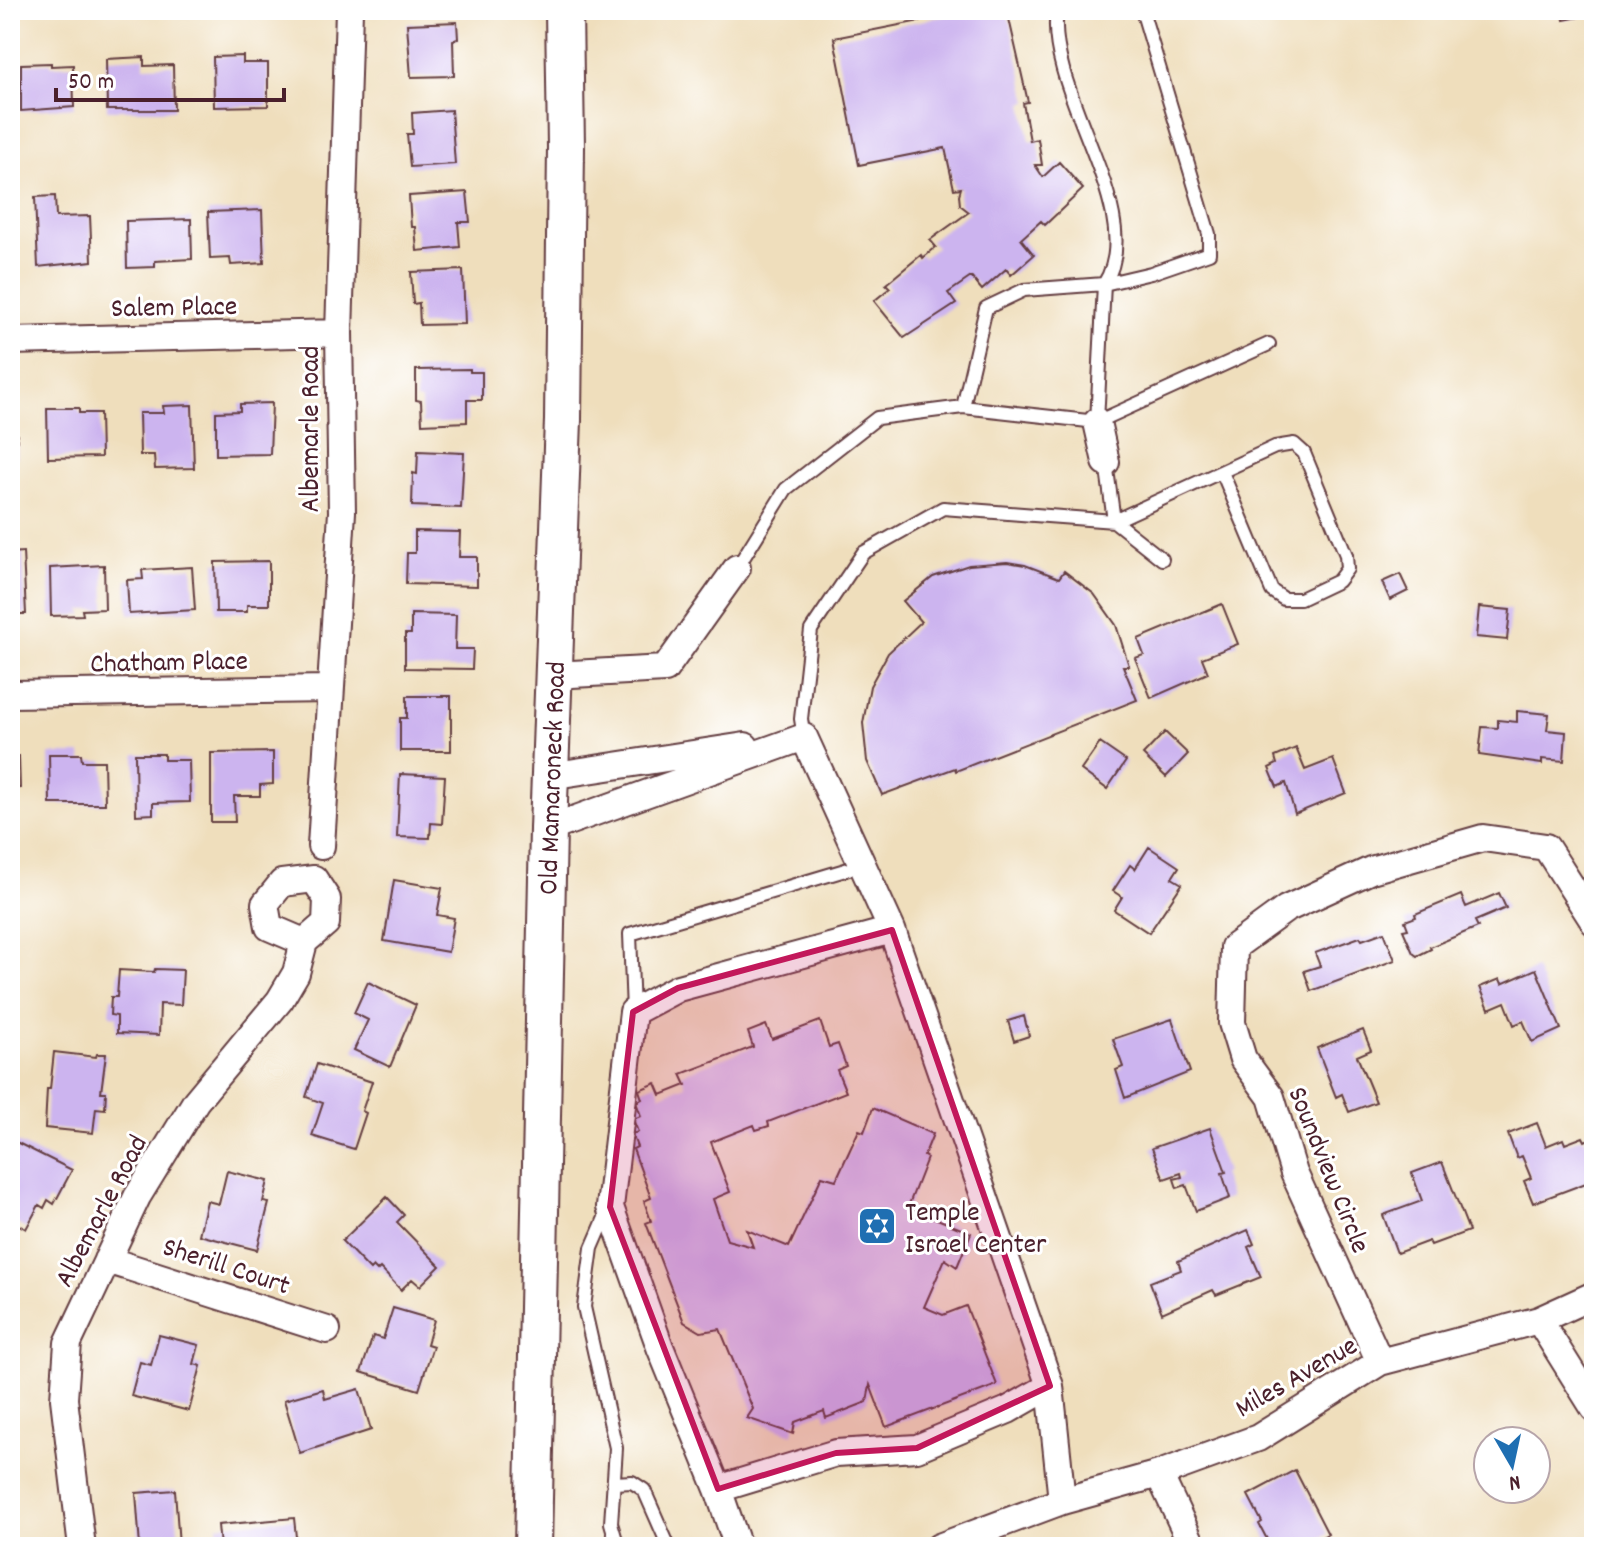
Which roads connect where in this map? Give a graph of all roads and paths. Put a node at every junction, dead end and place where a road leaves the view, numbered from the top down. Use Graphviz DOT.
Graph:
graph roads {
  1 [pos="349,10"];
  2 [pos="564,10"];
  3 [pos="1057,10"];
  4 [pos="1142,10"];
  5 [pos="1104,284"];
  6 [pos="339,333"];
  7 [pos="10,341"];
  8 [pos="1269,344"];
  9 [pos="963,407"];
  10 [pos="1097,422"];
  11 [pos="1106,462"];
  12 [pos="1222,472"];
  13 [pos="1114,521"];
  14 [pos="1162,559"];
  15 [pos="737,568"];
  16 [pos="553,675"];
  17 [pos="329,689"];
  18 [pos="10,694"];
  19 [pos="804,737"];
  20 [pos="549,776"];
  21 [pos="548,829"];
  22 [pos="321,846"];
  23 [pos="862,865"];
  24 [pos="1594,922"];
  25 [pos="892,930"];
  26 [pos="304,942"];
  27 [pos="633,1012"];
  28 [pos="610,1207"];
  29 [pos="107,1260"];
  30 [pos="1594,1295"];
  31 [pos="1539,1320"];
  32 [pos="327,1330"];
  33 [pos="1380,1362"];
  34 [pos="1050,1386"];
  35 [pos="1594,1408"];
  36 [pos="1159,1474"];
  37 [pos="614,1483"];
  38 [pos="718,1489"];
  39 [pos="1062,1501"];
  40 [pos="82,1547"];
  41 [pos="533,1547"];
  42 [pos="618,1547"];
  43 [pos="669,1547"];
  44 [pos="738,1547"];
  45 [pos="939,1547"];
  46 [pos="1193,1547"];
  1 -- 6 [label="street, Albemarle Road"];
  2 -- 16 [label="main road, Old Mamaroneck Road"];
  3 -- 5 [label="lane"];
  4 -- 5 [label="lane"];
  5 -- 9 [label="lane"];
  5 -- 10 [label="lane"];
  6 -- 7 [label="street, Salem Place"];
  6 -- 17 [label="street, Albemarle Road"];
  8 -- 10 [label="lane"];
  9 -- 10 [label="lane"];
  9 -- 15 [label="lane"];
  10 -- 11 [label="street"];
  11 -- 13 [label="lane"];
  12 -- 12 [label="lane"];
  12 -- 13 [label="lane"];
  13 -- 14 [label="lane"];
  13 -- 19 [label="lane"];
  15 -- 16 [label="street"];
  16 -- 20 [label="main road, Old Mamaroneck Road"];
  17 -- 18 [label="street, Chatham Place"];
  17 -- 22 [label="street, Albemarle Road"];
  19 -- 20 [label="street"];
  19 -- 21 [label="street"];
  19 -- 23 [label="street"];
  20 -- 21 [label="main road, Old Mamaroneck Road"];
  21 -- 41 [label="main road, Old Mamaroneck Road"];
  23 -- 25 [label="street"];
  23 -- 27 [label="lane"];
  24 -- 33 [label="street, Soundview Circle"];
  25 -- 27 [label="street"];
  25 -- 34 [label="street"];
  26 -- 29 [label="street, Albemarle Road"];
  27 -- 28 [label="street"];
  28 -- 37 [label="lane"];
  28 -- 38 [label="street"];
  29 -- 32 [label="street, Sherill Court"];
  29 -- 40 [label="street, Albemarle Road"];
  30 -- 31 [label="street, Miles Avenue"];
  31 -- 33 [label="street, Miles Avenue"];
  31 -- 35 [label="street"];
  33 -- 36 [label="street, Miles Avenue"];
  34 -- 38 [label="street"];
  34 -- 39 [label="street"];
  36 -- 39 [label="street, Miles Avenue"];
  36 -- 46 [label="street"];
  37 -- 42 [label="lane"];
  37 -- 43 [label="lane"];
  38 -- 44 [label="street"];
  39 -- 45 [label="street, Miles Avenue"];
}
